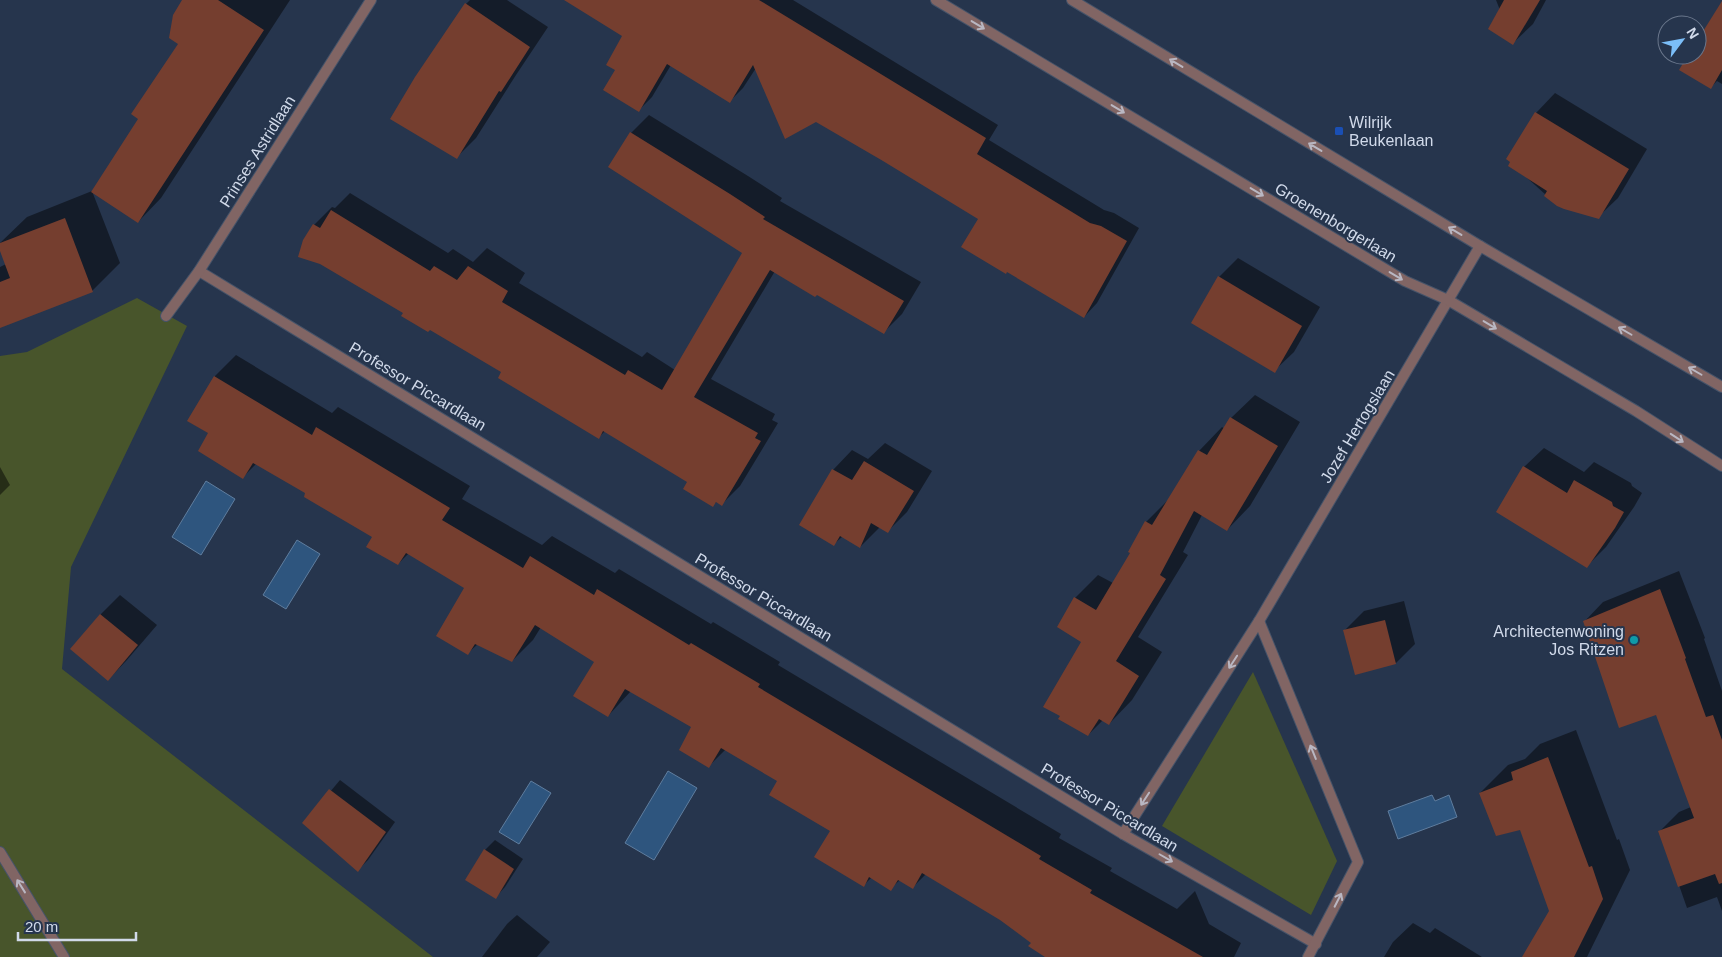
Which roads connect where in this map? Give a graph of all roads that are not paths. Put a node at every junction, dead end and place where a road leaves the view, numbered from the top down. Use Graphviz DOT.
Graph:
graph roads {
  1 [pos="371,0"];
  2 [pos="936,0"];
  3 [pos="1072,0"];
  4 [pos="1480,246"];
  5 [pos="199,271"];
  6 [pos="1448,300"];
  7 [pos="166,316"];
  8 [pos="1722,387"];
  9 [pos="1722,466"];
  10 [pos="1259,621"];
  11 [pos="1123,834"];
  12 [pos="0,852"];
  13 [pos="1316,944"];
  14 [pos="64,957"];
  15 [pos="1308,957"];
  1 -- 5 [label="street, Prinses Astridlaan"];
  2 -- 6 [label="street, Groenenborgerlaan, one-way"];
  4 -- 3 [label="street, one-way"];
  4 -- 6 [label="street, Jozef Hertogslaan"];
  8 -- 4 [label="street, one-way"];
  5 -- 7 [label="street, Prinses Astridlaan"];
  5 -- 11 [label="street, Professor Piccardlaan"];
  6 -- 9 [label="street, Groenenborgerlaan, one-way"];
  6 -- 10 [label="street, Jozef Hertogslaan"];
  10 -- 11 [label="street, Jozef Hertogslaan, one-way"];
  13 -- 10 [label="street, one-way"];
  11 -- 13 [label="street, Professor Piccardlaan, one-way"];
  14 -- 12 [label="street, one-way"];
  13 -- 15 [label="street"];
}
